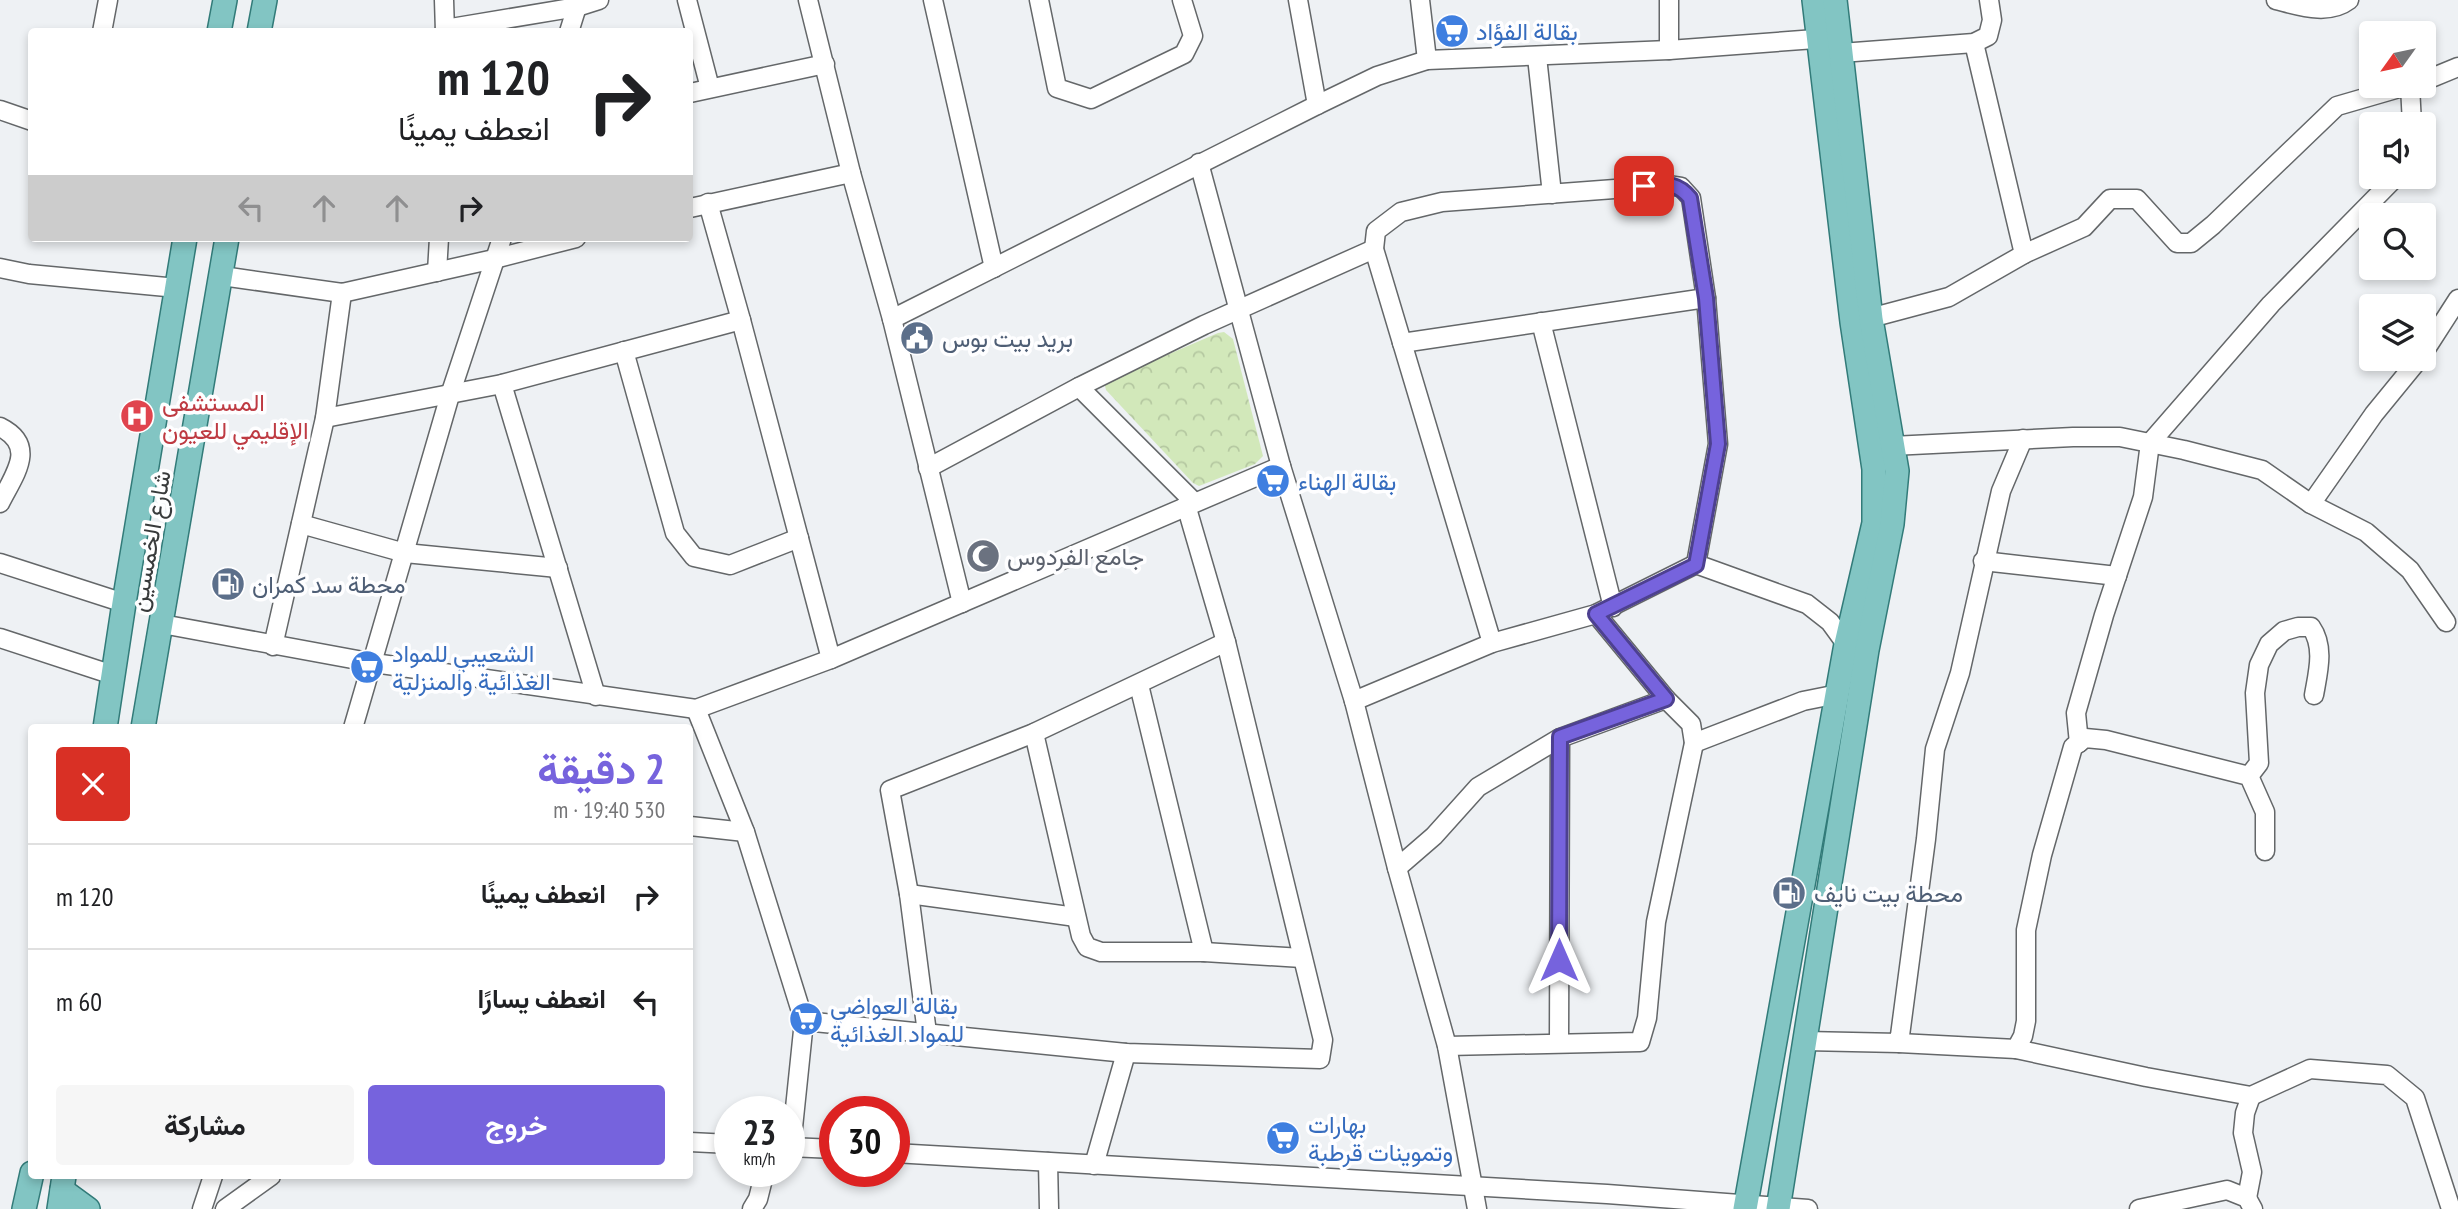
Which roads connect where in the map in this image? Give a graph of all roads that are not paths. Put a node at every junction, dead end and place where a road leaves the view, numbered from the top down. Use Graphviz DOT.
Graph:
graph roads {
  1 [pos="108,0"];
  2 [pos="225,0"];
  3 [pos="265,0"];
  4 [pos="444,0"];
  5 [pos="599,0"];
  6 [pos="687,0"];
  7 [pos="808,0"];
  8 [pos="933,0"];
  9 [pos="1039,0"];
  10 [pos="1182,0"];
  11 [pos="1298,0"];
  12 [pos="1420,0"];
  13 [pos="1669,0"];
  14 [pos="1814,0"];
  15 [pos="1835,0"];
  16 [pos="1989,0"];
  17 [pos="2276,0"];
  18 [pos="2350,0"];
  19 [pos="578,3"];
  20 [pos="103,28"];
  21 [pos="220,28"];
  22 [pos="260,28"];
  23 [pos="445,28"];
  24 [pos="455,28"];
  25 [pos="570,28"];
  26 [pos="1832,43"];
  27 [pos="1973,43"];
  28 [pos="1670,50"];
  29 [pos="1536,57"];
  30 [pos="1427,60"];
  31 [pos="825,64"];
  32 [pos="2458,67"];
  33 [pos="2436,76"];
  34 [pos="710,88"];
  35 [pos="693,92"];
  36 [pos="2365,98"];
  37 [pos="1317,105"];
  38 [pos="0,110"];
  39 [pos="28,120"];
  40 [pos="1199,163"];
  41 [pos="850,173"];
  42 [pos="2384,189"];
  43 [pos="1552,194"];
  44 [pos="708,203"];
  45 [pos="693,207"];
  46 [pos="184,242"];
  47 [pos="226,242"];
  48 [pos="439,242"];
  49 [pos="500,242"];
  50 [pos="560,242"];
  51 [pos="1374,249"];
  52 [pos="2024,254"];
  53 [pos="494,259"];
  54 [pos="0,268"];
  55 [pos="994,268"];
  56 [pos="437,272"];
  57 [pos="222,276"];
  58 [pos="177,288"];
  59 [pos="342,293"];
  60 [pos="1706,298"];
  61 [pos="2458,299"];
  62 [pos="1238,311"];
  63 [pos="891,319"];
  64 [pos="741,320"];
  65 [pos="1541,321"];
  66 [pos="1861,321"];
  67 [pos="2436,333"];
  68 [pos="1402,343"];
  69 [pos="624,351"];
  70 [pos="2409,371"];
  71 [pos="502,384"];
  72 [pos="1079,387"];
  73 [pos="450,395"];
  74 [pos="325,418"];
  75 [pos="0,427"];
  76 [pos="2023,439"];
  77 [pos="2150,443"];
  78 [pos="1892,446"];
  79 [pos="1281,466"];
  80 [pos="928,468"];
  81 [pos="0,503"];
  82 [pos="1190,504"];
  83 [pos="2311,504"];
  84 [pos="301,524"];
  85 [pos="799,538"];
  86 [pos="405,552"];
  87 [pos="1983,561"];
  88 [pos="0,563"];
  89 [pos="1696,565"];
  90 [pos="558,568"];
  91 [pos="2117,576"];
  92 [pos="124,603"];
  93 [pos="962,603"];
  94 [pos="1604,611"];
  95 [pos="2446,622"];
  96 [pos="162,624"];
  97 [pos="0,638"];
  98 [pos="1226,642"];
  99 [pos="1492,643"];
  100 [pos="273,646"];
  101 [pos="1857,647"];
  102 [pos="831,659"];
  103 [pos="373,663"];
  104 [pos="113,675"];
  105 [pos="1139,685"];
  106 [pos="1838,694"];
  107 [pos="2314,695"];
  108 [pos="596,696"];
  109 [pos="1666,699"];
  110 [pos="1354,701"];
  111 [pos="696,709"];
  112 [pos="106,724"];
  113 [pos="144,724"];
  114 [pos="354,724"];
  115 [pos="1034,733"];
  116 [pos="1560,737"];
  117 [pos="1694,743"];
  118 [pos="2078,743"];
  119 [pos="2249,776"];
  120 [pos="693,826"];
  121 [pos="746,832"];
  122 [pos="2265,851"];
  123 [pos="1397,868"];
  124 [pos="909,894"];
  125 [pos="1076,916"];
  126 [pos="1204,952"];
  127 [pos="1302,958"];
  128 [pos="804,1021"];
  129 [pos="927,1033"];
  130 [pos="1805,1041"];
  131 [pos="1559,1043"];
  132 [pos="1899,1043"];
  133 [pos="1447,1046"];
  134 [pos="2016,1049"];
  135 [pos="1126,1053"];
  136 [pos="796,1096"];
  137 [pos="2251,1096"];
  138 [pos="693,1142"];
  139 [pos="714,1143"];
  140 [pos="910,1154"];
  141 [pos="1048,1162"];
  142 [pos="1094,1165"];
  143 [pos="211,1179"];
  144 [pos="267,1179"];
  145 [pos="1472,1185"];
  146 [pos="761,1187"];
  147 [pos="62,1192"];
  148 [pos="1606,1201"];
  149 [pos="2250,1203"];
  150 [pos="1745,1206"];
  151 [pos="1778,1208"];
  152 [pos="88,1209"];
  153 [pos="202,1209"];
  154 [pos="225,1209"];
  155 [pos="752,1209"];
  156 [pos="1049,1209"];
  157 [pos="1477,1209"];
  158 [pos="1808,1209"];
  159 [pos="2139,1209"];
  160 [pos="2451,1209"];
  1 -- 20 [label="street"];
  2 -- 21 [label="main road"];
  3 -- 22 [label="main road"];
  4 -- 23 [label="street"];
  5 -- 19 [label="street"];
  6 -- 34 [label="street"];
  7 -- 31 [label="street"];
  8 -- 55 [label="street"];
  9 -- 10 [label="street"];
  11 -- 37 [label="street"];
  12 -- 30 [label="street"];
  13 -- 28 [label="street"];
  14 -- 26 [label="main road"];
  15 -- 26 [label="main road"];
  16 -- 27 [label="street"];
  17 -- 18 [label="street"];
  19 -- 24 [label="street"];
  19 -- 25 [label="street"];
  26 -- 27 [label="street"];
  26 -- 28 [label="street"];
  26 -- 66 [label="main road"];
  27 -- 52 [label="street"];
  28 -- 29 [label="street"];
  29 -- 30 [label="street"];
  29 -- 43 [label="street"];
  30 -- 37 [label="street"];
  31 -- 34 [label="street"];
  31 -- 41 [label="street"];
  32 -- 33 [label="street"];
  34 -- 35 [label="street"];
  36 -- 52 [label="street"];
  37 -- 40 [label="street"];
  38 -- 39 [label="street"];
  40 -- 55 [label="street"];
  40 -- 62 [label="street"];
  41 -- 44 [label="street"];
  41 -- 63 [label="street"];
  42 -- 77 [label="street"];
  43 -- 51 [label="street"];
  43 -- 60 [label="street"];
  44 -- 45 [label="street"];
  44 -- 64 [label="street"];
  46 -- 58 [label="main road, شارع الخمسين"];
  47 -- 57 [label="main road, شارع الخمسين"];
  48 -- 56 [label="street"];
  49 -- 53 [label="street"];
  50 -- 53 [label="street"];
  51 -- 62 [label="street"];
  51 -- 68 [label="street"];
  52 -- 66 [label="street"];
  53 -- 56 [label="street"];
  53 -- 73 [label="street"];
  54 -- 58 [label="street"];
  55 -- 63 [label="street"];
  56 -- 59 [label="street"];
  57 -- 59 [label="street"];
  57 -- 96 [label="main road, شارع الخمسين"];
  58 -- 92 [label="main road, شارع الخمسين"];
  59 -- 74 [label="street"];
  60 -- 65 [label="street"];
  60 -- 89 [label="street"];
  61 -- 67 [label="street"];
  62 -- 72 [label="street"];
  62 -- 79 [label="street"];
  63 -- 80 [label="street"];
  64 -- 69 [label="street"];
  64 -- 85 [label="street"];
  65 -- 68 [label="street"];
  65 -- 94 [label="street"];
  66 -- 78 [label="main road"];
  66 -- 101 [label="main road"];
  68 -- 99 [label="street"];
  69 -- 71 [label="street"];
  69 -- 85 [label="street"];
  70 -- 83 [label="street"];
  71 -- 73 [label="street"];
  71 -- 90 [label="street"];
  72 -- 80 [label="street"];
  72 -- 82 [label="street"];
  73 -- 74 [label="street"];
  73 -- 86 [label="street"];
  74 -- 84 [label="street"];
  75 -- 81 [label="street"];
  76 -- 77 [label="street"];
  76 -- 78 [label="street"];
  76 -- 87 [label="street"];
  77 -- 83 [label="street"];
  77 -- 91 [label="street"];
  78 -- 101 [label="main road"];
  79 -- 82 [label="street"];
  79 -- 110 [label="street"];
  80 -- 93 [label="street"];
  82 -- 93 [label="street"];
  82 -- 98 [label="street"];
  83 -- 95 [label="street"];
  84 -- 86 [label="street"];
  84 -- 100 [label="street"];
  85 -- 102 [label="street"];
  86 -- 90 [label="street"];
  86 -- 103 [label="street"];
  87 -- 91 [label="street"];
  87 -- 132 [label="street"];
  88 -- 92 [label="street"];
  89 -- 94 [label="street"];
  89 -- 101 [label="street"];
  90 -- 108 [label="street"];
  91 -- 118 [label="street"];
  92 -- 104 [label="main road, شارع الخمسين"];
  93 -- 102 [label="street"];
  94 -- 99 [label="street"];
  94 -- 109 [label="street"];
  96 -- 100 [label="street"];
  96 -- 113 [label="main road, شارع الخمسين"];
  97 -- 104 [label="street"];
  98 -- 105 [label="street"];
  98 -- 127 [label="street"];
  99 -- 110 [label="street"];
  100 -- 103 [label="street"];
  101 -- 106 [label="main road"];
  101 -- 130 [label="main road"];
  102 -- 111 [label="street"];
  103 -- 108 [label="street"];
  103 -- 114 [label="street"];
  104 -- 112 [label="main road, شارع الخمسين"];
  105 -- 115 [label="street"];
  105 -- 126 [label="street"];
  106 -- 117 [label="street"];
  106 -- 150 [label="main road"];
  107 -- 119 [label="street"];
  108 -- 111 [label="street"];
  109 -- 116 [label="street"];
  109 -- 117 [label="street"];
  110 -- 123 [label="street"];
  111 -- 121 [label="street"];
  115 -- 124 [label="street"];
  115 -- 125 [label="street"];
  116 -- 123 [label="street"];
  116 -- 131 [label="street"];
  117 -- 131 [label="street"];
  118 -- 119 [label="street"];
  118 -- 134 [label="street"];
  119 -- 122 [label="street"];
  120 -- 121 [label="street"];
  121 -- 128 [label="street"];
  123 -- 133 [label="street"];
  124 -- 125 [label="street"];
  124 -- 129 [label="street"];
  125 -- 126 [label="street"];
  126 -- 127 [label="street"];
  127 -- 135 [label="street"];
  128 -- 129 [label="street"];
  128 -- 136 [label="street"];
  129 -- 135 [label="street"];
  130 -- 132 [label="street"];
  130 -- 151 [label="main road"];
  131 -- 133 [label="street"];
  132 -- 134 [label="street"];
  133 -- 145 [label="street"];
  134 -- 137 [label="street"];
  135 -- 142 [label="street"];
  137 -- 149 [label="street"];
  137 -- 160 [label="street"];
  138 -- 139 [label="street"];
  140 -- 141 [label="street"];
  141 -- 142 [label="street"];
  141 -- 156 [label="street"];
  142 -- 145 [label="street"];
  143 -- 153 [label="street"];
  144 -- 154 [label="street"];
  145 -- 148 [label="street"];
  145 -- 157 [label="street"];
  146 -- 155 [label="street"];
  147 -- 152 [label="main road"];
  148 -- 150 [label="street"];
  149 -- 159 [label="street"];
  150 -- 151 [label="street"];
  151 -- 158 [label="street"];
}
